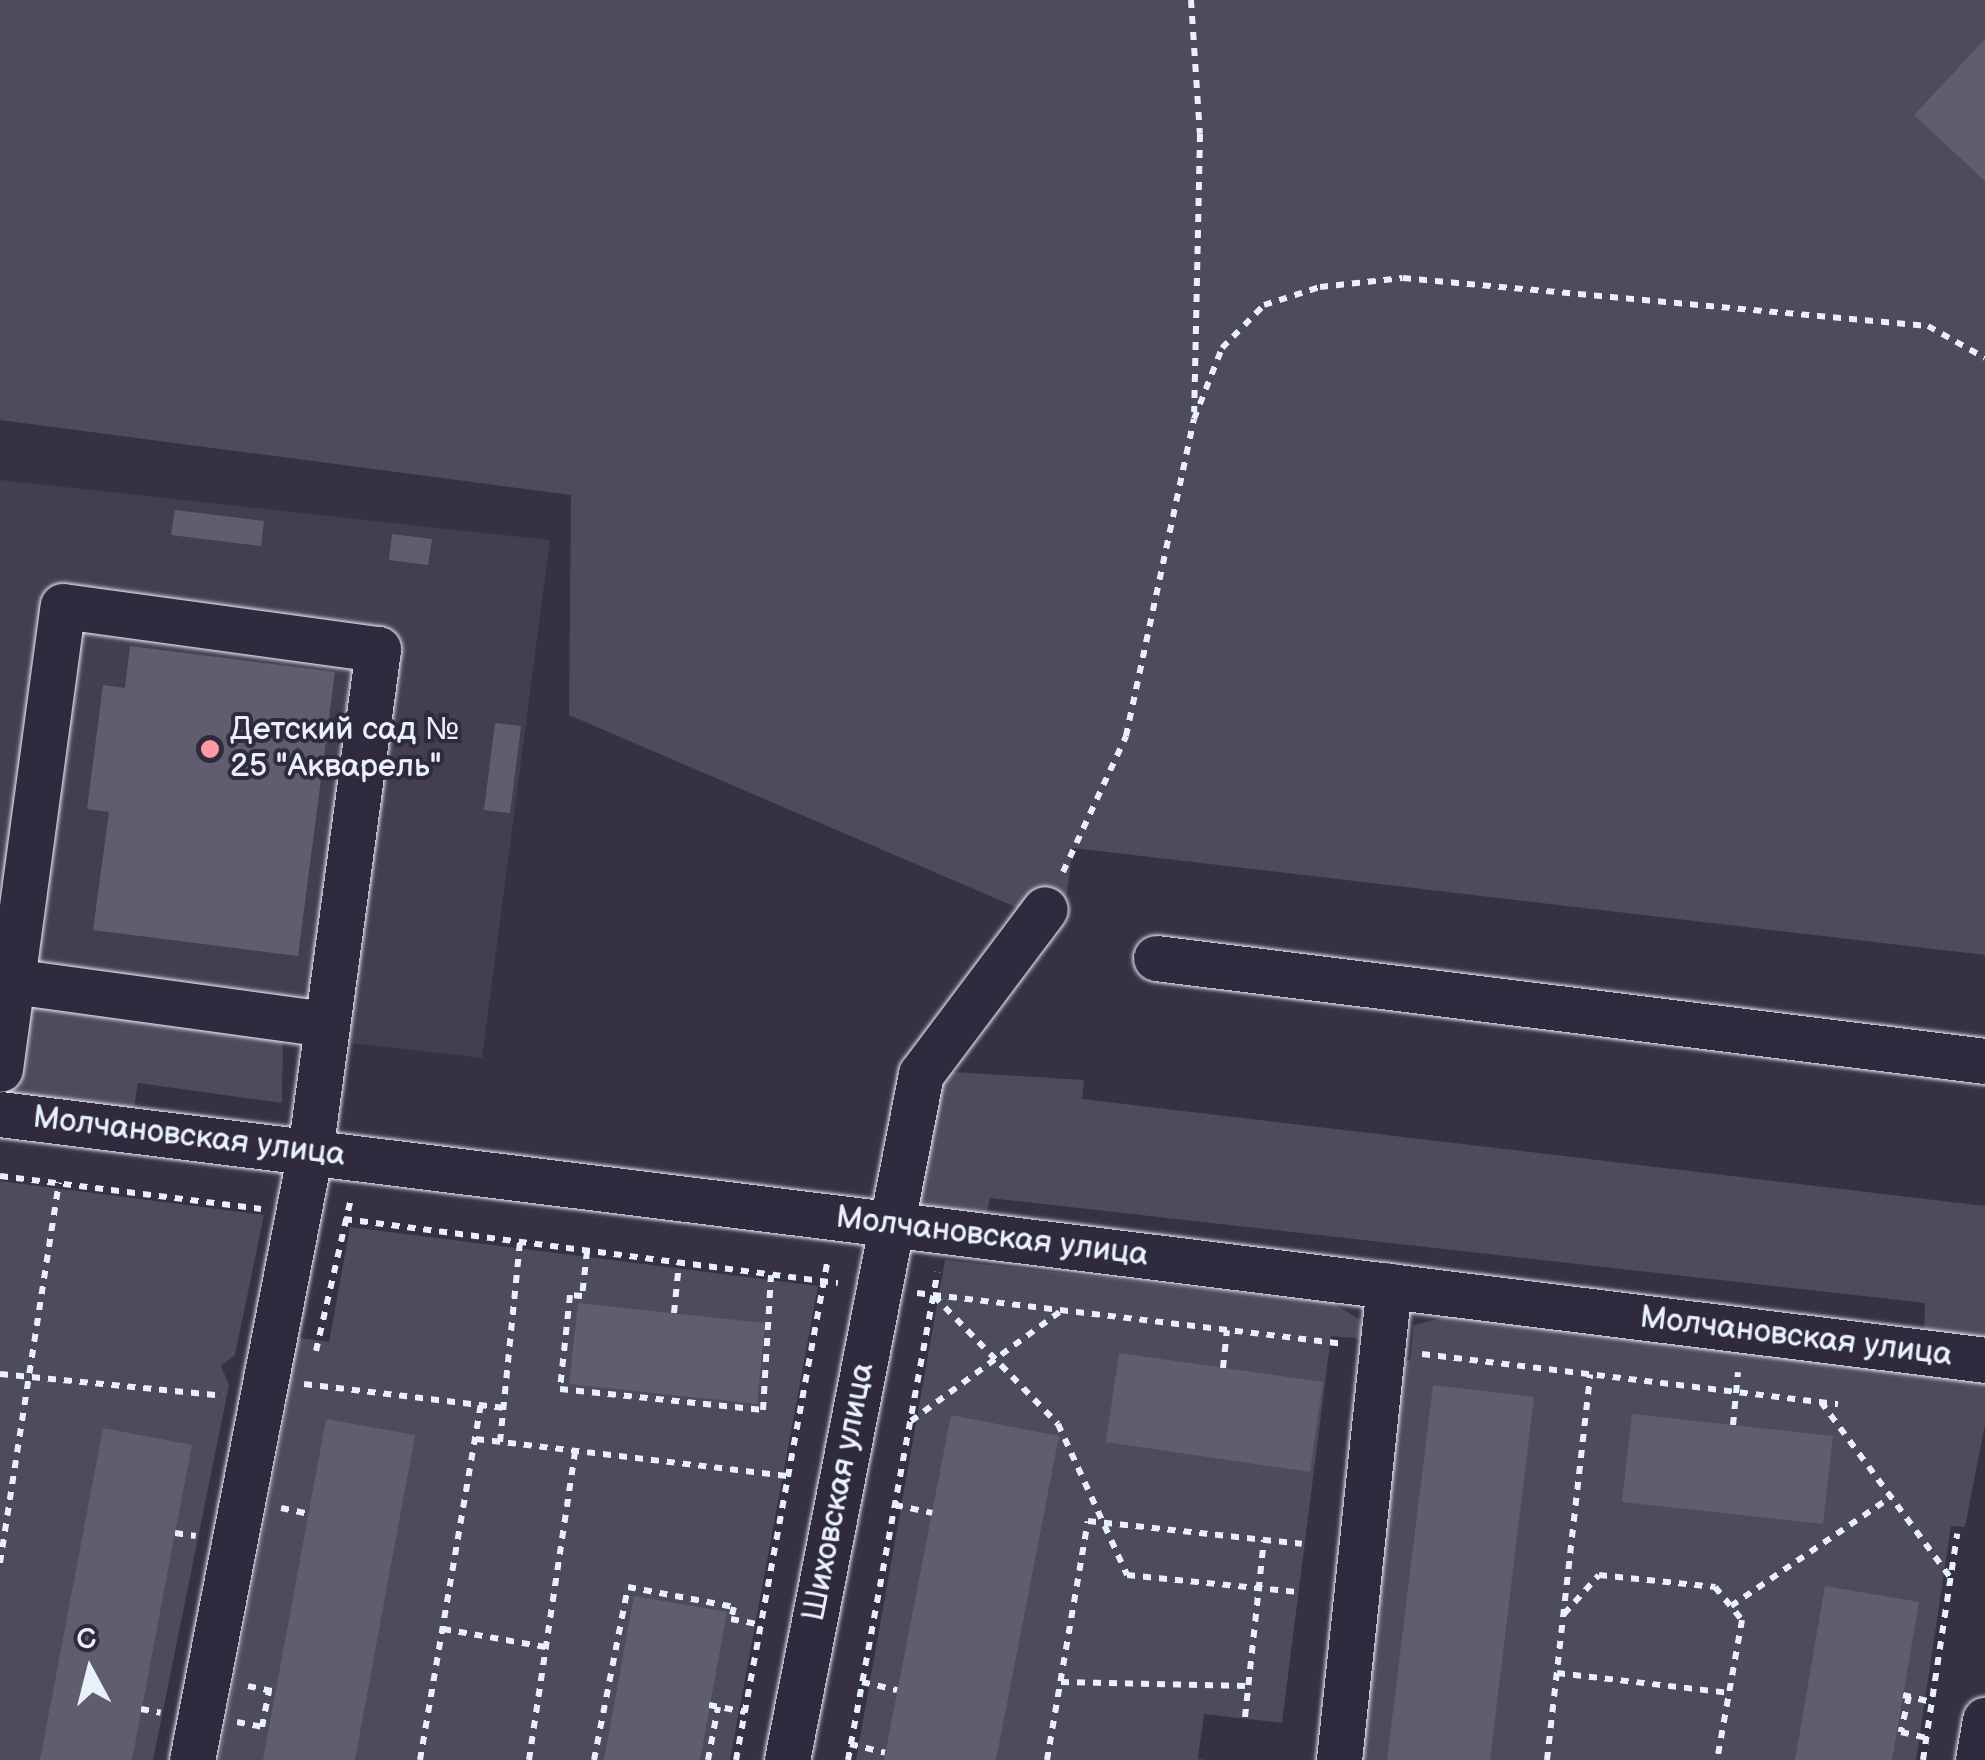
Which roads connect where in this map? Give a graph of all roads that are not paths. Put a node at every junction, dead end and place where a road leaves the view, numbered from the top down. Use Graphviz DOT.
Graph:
graph roads {
  1 [pos="1046,909"];
  2 [pos="1156,958"];
  3 [pos="12,981"];
  4 [pos="328,1024"];
  5 [pos="1985,1061"];
  6 [pos="0,1069"];
  7 [pos="0,1114"];
  8 [pos="310,1152"];
  9 [pos="891,1224"];
  10 [pos="1389,1286"];
  11 [pos="1985,1360"];
  12 [pos="1985,1720"];
  13 [pos="192,1760"];
  14 [pos="788,1760"];
  15 [pos="1339,1760"];
  16 [pos="1978,1760"];
  1 -- 9 [label="street, Шиховская улица"];
  2 -- 5 [label="street"];
  3 -- 4 [label="street"];
  3 -- 4 [label="street"];
  3 -- 6 [label="street"];
  4 -- 8 [label="street"];
  7 -- 8 [label="street, Молчановская улица"];
  8 -- 9 [label="street, Молчановская улица"];
  8 -- 13 [label="street"];
  9 -- 10 [label="street, Молчановская улица"];
  9 -- 14 [label="street, Шиховская улица"];
  10 -- 11 [label="street, Молчановская улица"];
  10 -- 15 [label="street"];
  12 -- 16 [label="street"];
}
